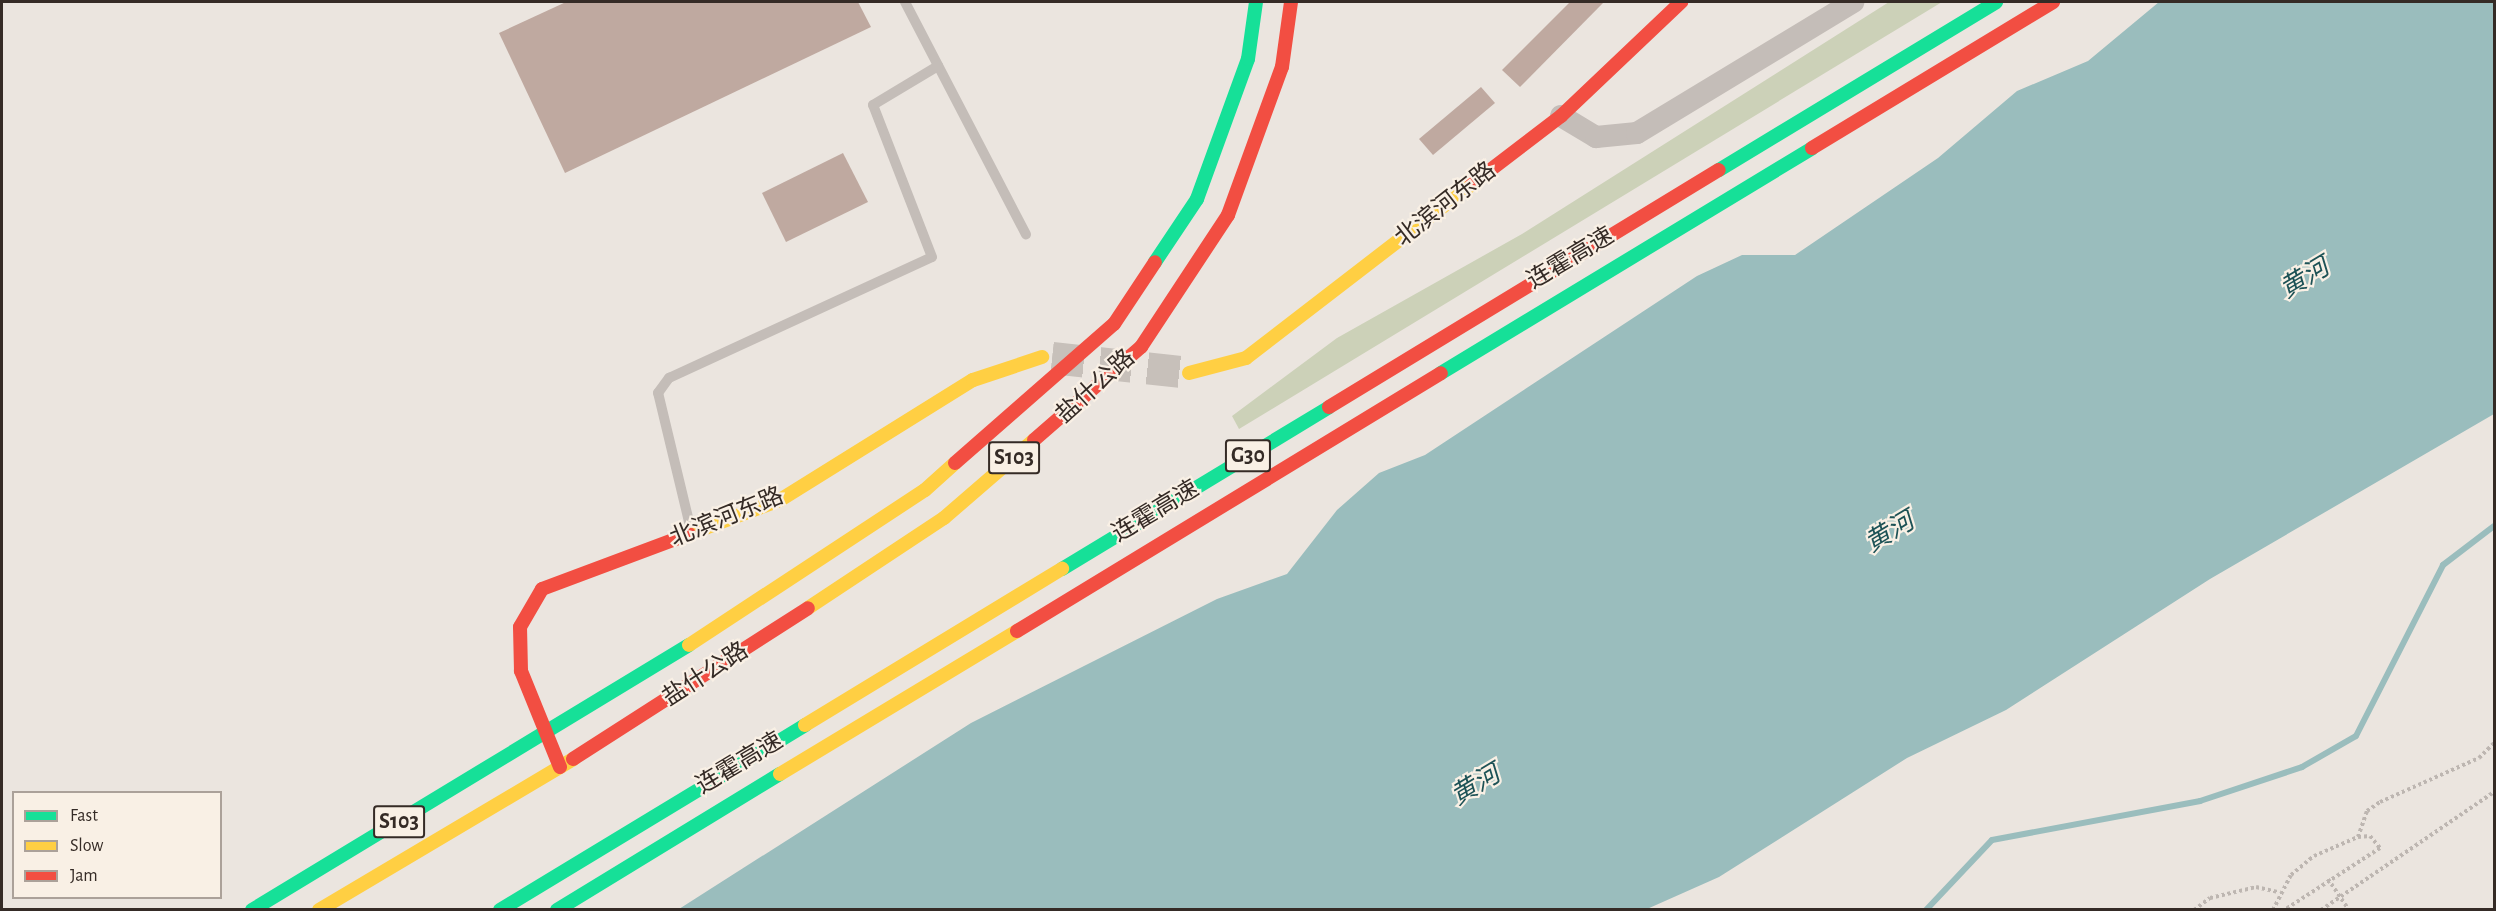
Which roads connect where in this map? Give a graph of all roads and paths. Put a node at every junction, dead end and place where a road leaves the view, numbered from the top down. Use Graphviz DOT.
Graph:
graph roads {
  1 [pos="905,2"];
  2 [pos="1256,2"];
  3 [pos="1291,2"];
  4 [pos="1681,2"];
  5 [pos="1852,2"];
  6 [pos="1996,2"];
  7 [pos="2053,2"];
  8 [pos="938,66"];
  9 [pos="1561,116"];
  10 [pos="1026,234"];
  11 [pos="1042,357"];
  12 [pos="1189,373"];
  13 [pos="692,534"];
  14 [pos="546,735"];
  15 [pos="2494,743"];
  16 [pos="560,767"];
  17 [pos="2494,792"];
  18 [pos="2358,837"];
  19 [pos="2328,879"];
  20 [pos="2278,892"];
  21 [pos="2340,897"];
  22 [pos="252,909"];
  23 [pos="319,909"];
  24 [pos="500,909"];
  25 [pos="557,909"];
  26 [pos="2194,909"];
  27 [pos="2273,909"];
  28 [pos="2284,909"];
  29 [pos="2321,909"];
  30 [pos="2349,909"];
  1 -- 8 [label="lane"];
  2 -- 14 [label="main road, 盐什公路 / S103"];
  3 -- 16 [label="main road, 盐什公路 / S103"];
  4 -- 9 [label="main road, 北滨河东路"];
  5 -- 9 [label="street"];
  6 -- 24 [label="main road, 连霍高速 / G30"];
  7 -- 25 [label="main road, 连霍高速 / G30"];
  8 -- 10 [label="lane"];
  8 -- 13 [label="lane"];
  9 -- 12 [label="main road, 北滨河东路"];
  11 -- 13 [label="main road, 北滨河东路"];
  13 -- 14 [label="main road, 北滨河东路"];
  14 -- 16 [label="main road, 北滨河东路"];
  14 -- 22 [label="main road, S103"];
  15 -- 18 [label="path"];
  16 -- 23 [label="main road, S103"];
  17 -- 21 [label="path"];
  18 -- 19 [label="path"];
  18 -- 20 [label="path"];
  19 -- 21 [label="path"];
  19 -- 28 [label="path"];
  20 -- 26 [label="path"];
  20 -- 27 [label="path"];
  21 -- 29 [label="path"];
  21 -- 30 [label="path"];
}
